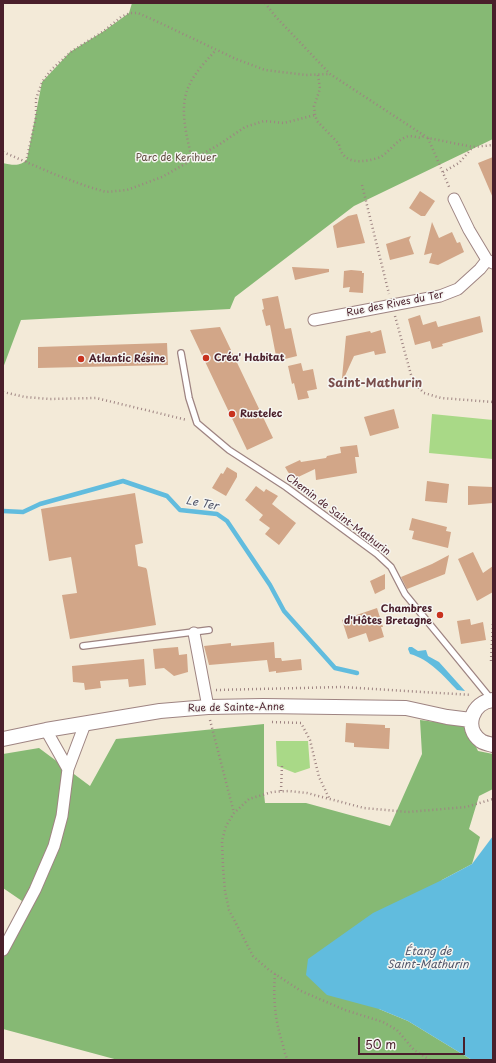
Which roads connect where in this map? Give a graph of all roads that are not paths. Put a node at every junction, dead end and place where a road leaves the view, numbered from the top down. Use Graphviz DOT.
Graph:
graph roads {
  1 [pos="454,199"];
  2 [pos="490,262"];
  3 [pos="314,320"];
  4 [pos="181,353"];
  5 [pos="209,630"];
  6 [pos="194,632"];
  7 [pos="82,646"];
  8 [pos="490,697"];
  9 [pos="208,707"];
  10 [pos="471,720"];
  11 [pos="85,724"];
  12 [pos="46,730"];
  13 [pos="3,739"];
  14 [pos="493,745"];
  15 [pos="68,769"];
  16 [pos="3,950"];
  1 -- 2 [label="street, Rue des Rives du Ter"];
  2 -- 3 [label="street, Rue des Rives du Ter"];
  4 -- 8 [label="lane, Chemin de Saint-Mathurin"];
  5 -- 6 [label="lane"];
  6 -- 7 [label="lane"];
  6 -- 9 [label="street"];
  8 -- 10 [label="street"];
  9 -- 10 [label="street, Rue de Sainte-Anne"];
  9 -- 11 [label="street, Rue de Sainte-Anne"];
  10 -- 14 [label="street"];
  11 -- 12 [label="street, Rue de Sainte-Anne"];
  11 -- 15 [label="street"];
  12 -- 13 [label="street, Rue de Sainte-Anne"];
  12 -- 15 [label="street"];
  15 -- 16 [label="street"];
}
